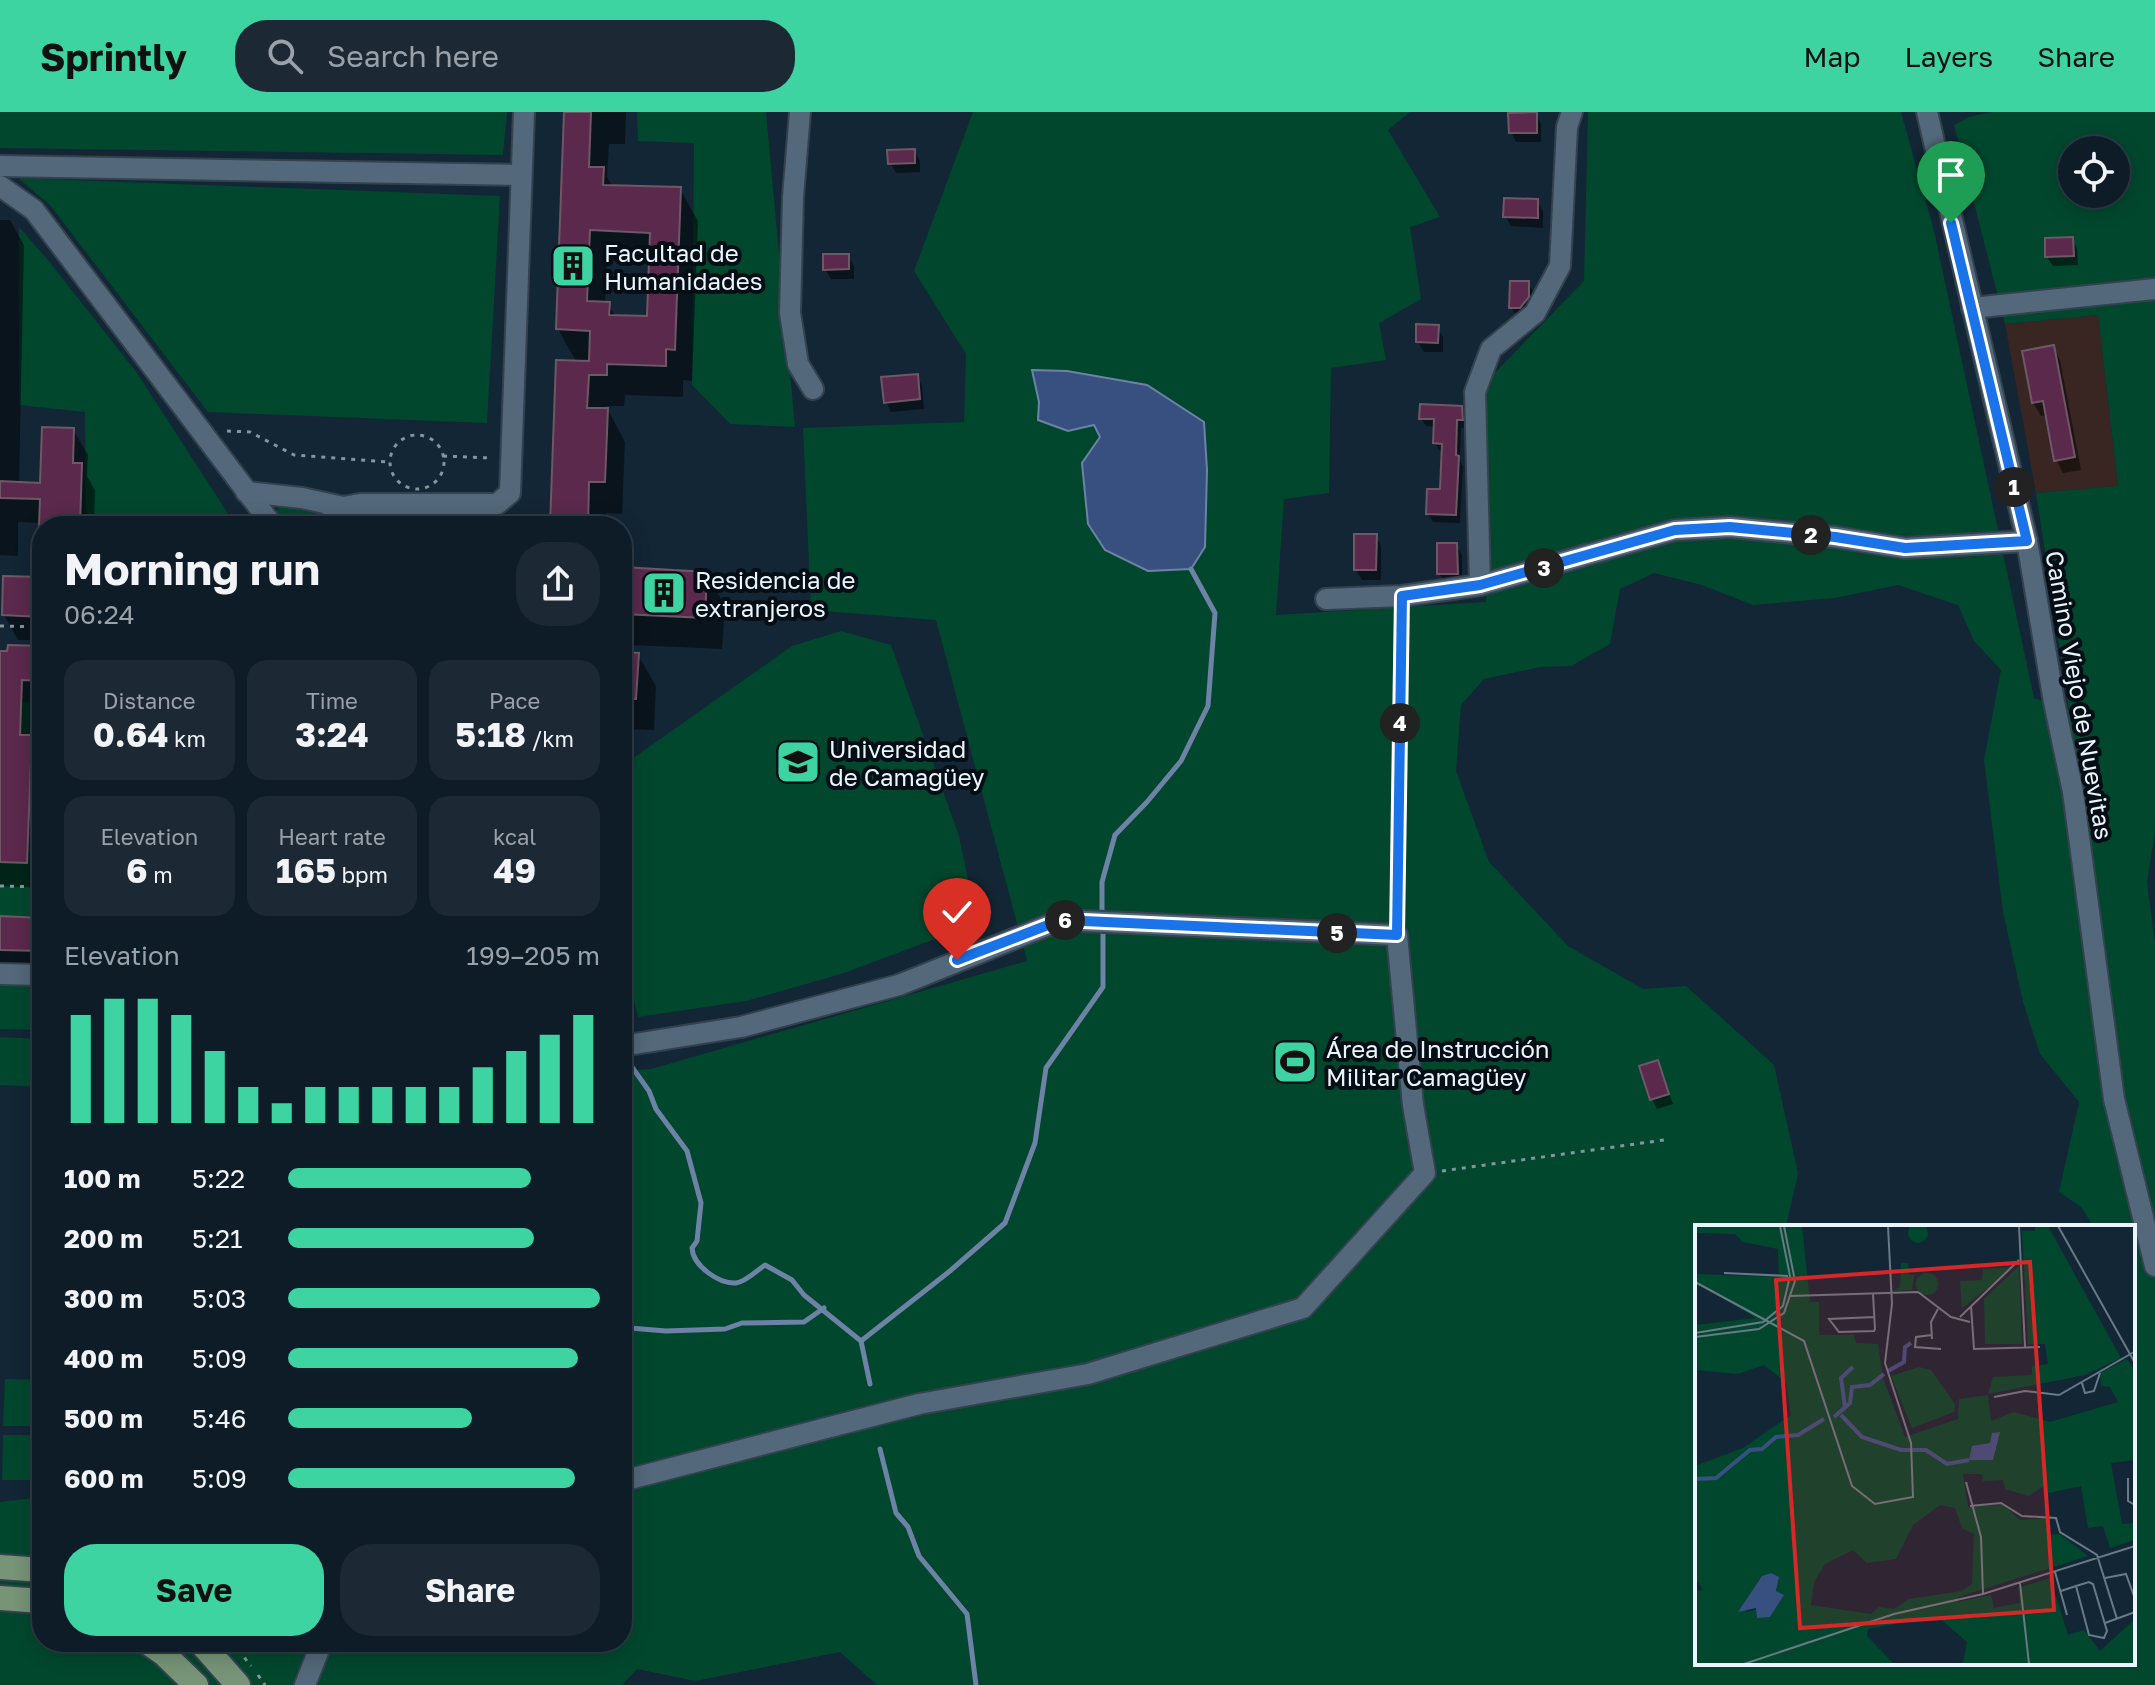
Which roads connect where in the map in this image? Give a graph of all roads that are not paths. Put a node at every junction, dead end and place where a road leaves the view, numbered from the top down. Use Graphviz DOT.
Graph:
graph roads {
  1 [pos="524,112"];
  2 [pos="800,112"];
  3 [pos="1572,112"];
  4 [pos="1918,112"];
  5 [pos="1927,112"];
  6 [pos="1931,137"];
  7 [pos="0,166"];
  8 [pos="521,175"];
  9 [pos="0,186"];
  10 [pos="2155,289"];
  11 [pos="1972,308"];
  12 [pos="813,389"];
  13 [pos="246,492"];
  14 [pos="343,507"];
  15 [pos="265,516"];
  16 [pos="334,516"];
  17 [pos="2027,541"];
  18 [pos="1480,585"];
  19 [pos="1326,599"];
  20 [pos="0,974"];
  21 [pos="32,975"];
  22 [pos="632,1044"];
  23 [pos="2155,1266"];
  24 [pos="632,1478"];
  25 [pos="0,1567"];
  26 [pos="32,1569"];
  27 [pos="0,1598"];
  28 [pos="32,1600"];
  29 [pos="161,1652"];
  30 [pos="209,1652"];
  31 [pos="318,1652"];
  32 [pos="196,1685"];
  33 [pos="238,1685"];
  34 [pos="305,1685"];
  1 -- 8 [label="street"];
  2 -- 12 [label="street"];
  3 -- 18 [label="street"];
  4 -- 6 [label="street, Camino Viejo de Nuevitas"];
  5 -- 6 [label="street, Camino Viejo de Nuevitas"];
  6 -- 11 [label="street, Camino Viejo de Nuevitas"];
  7 -- 8 [label="street"];
  8 -- 14 [label="street"];
  9 -- 13 [label="street"];
  10 -- 11 [label="street"];
  11 -- 17 [label="street, Camino Viejo de Nuevitas"];
  13 -- 14 [label="street"];
  13 -- 15 [label="street"];
  14 -- 16 [label="street"];
  17 -- 18 [label="street"];
  17 -- 23 [label="street, Camino Viejo de Nuevitas"];
  18 -- 19 [label="street"];
  20 -- 21 [label="street"];
  22 -- 24 [label="street"];
  25 -- 26 [label="main road"];
  27 -- 28 [label="main road"];
  29 -- 32 [label="main road"];
  30 -- 33 [label="main road"];
  31 -- 34 [label="street"];
}
